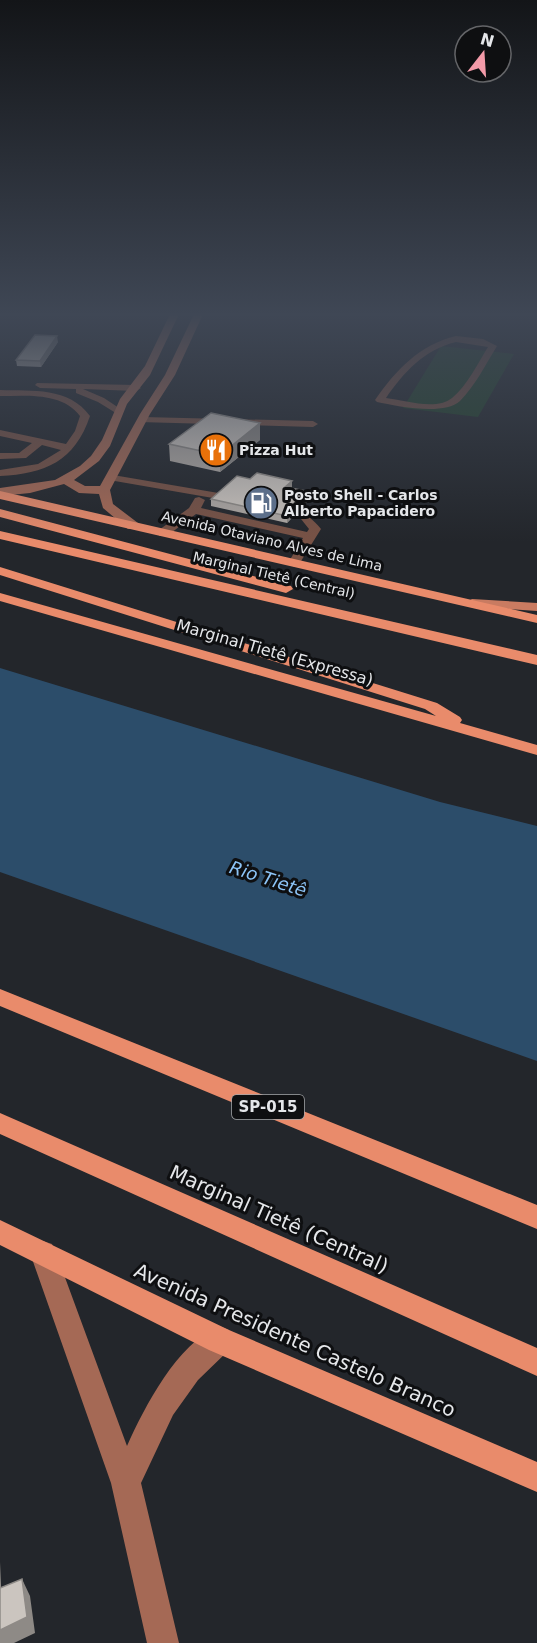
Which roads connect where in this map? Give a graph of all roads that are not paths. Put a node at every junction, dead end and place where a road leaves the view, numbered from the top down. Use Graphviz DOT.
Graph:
graph roads {
  1 [pos="136,388"];
  2 [pos="67,389"];
  3 [pos="388,389"];
  4 [pos="465,389"];
  5 [pos="161,391"];
  6 [pos="0,393"];
  7 [pos="380,400"];
  8 [pos="123,405"];
  9 [pos="144,417"];
  10 [pos="313,424"];
  11 [pos="5,432"];
  12 [pos="38,443"];
  13 [pos="71,444"];
  14 [pos="0,456"];
  15 [pos="0,473"];
  16 [pos="113,478"];
  17 [pos="67,481"];
  18 [pos="104,490"];
  19 [pos="0,494"];
  20 [pos="202,494"];
  21 [pos="246,500"];
  22 [pos="268,505"];
  23 [pos="194,510"];
  24 [pos="0,513"];
  25 [pos="133,526"];
  26 [pos="163,533"];
  27 [pos="0,535"];
  28 [pos="312,537"];
  29 [pos="294,563"];
  30 [pos="0,571"];
  31 [pos="0,597"];
  32 [pos="472,603"];
  33 [pos="537,606"];
  34 [pos="537,619"];
  35 [pos="455,640"];
  36 [pos="537,660"];
  37 [pos="476,733"];
  38 [pos="537,750"];
  39 [pos="0,997"];
  40 [pos="0,1123"];
  41 [pos="537,1217"];
  42 [pos="0,1232"];
  43 [pos="43,1253"];
  44 [pos="219,1340"];
  45 [pos="537,1362"];
  46 [pos="537,1477"];
  47 [pos="126,1483"];
  48 [pos="163,1643"];
  1 -- 8 [label="main road"];
  2 -- 8 [label="lane"];
  3 -- 7 [label="lane"];
  4 -- 7 [label="lane"];
  5 -- 8 [label="main road"];
  5 -- 9 [label="main road"];
  6 -- 13 [label="lane"];
  8 -- 9 [label="main road"];
  8 -- 17 [label="main road"];
  9 -- 10 [label="lane"];
  9 -- 16 [label="main road"];
  11 -- 12 [label="lane"];
  11 -- 13 [label="lane"];
  12 -- 13 [label="lane"];
  12 -- 14 [label="lane"];
  13 -- 15 [label="lane"];
  16 -- 18 [label="main road"];
  16 -- 20 [label="lane"];
  17 -- 18 [label="main road"];
  17 -- 19 [label="main road"];
  18 -- 25 [label="main road"];
  19 -- 25 [label="highway, Avenida Otaviano Alves de Lima"];
  20 -- 21 [label="lane"];
  20 -- 23 [label="lane"];
  22 -- 28 [label="lane"];
  23 -- 26 [label="lane"];
  23 -- 28 [label="lane"];
  24 -- 35 [label="highway"];
  25 -- 26 [label="highway, Avenida Otaviano Alves de Lima"];
  26 -- 29 [label="highway, Avenida Otaviano Alves de Lima"];
  27 -- 35 [label="highway, Marginal Tietê (Central)"];
  28 -- 29 [label="lane"];
  29 -- 32 [label="highway, Avenida Otaviano Alves de Lima"];
  30 -- 37 [label="highway"];
  31 -- 37 [label="highway, Marginal Tietê (Expressa)"];
  32 -- 33 [label="main road"];
  32 -- 34 [label="highway, Avenida Otaviano Alves de Lima"];
  35 -- 36 [label="highway, Marginal Tietê (Central)"];
  37 -- 38 [label="highway, Marginal Tietê (Expressa)"];
  39 -- 41 [label="highway, SP-015"];
  40 -- 45 [label="highway, Marginal Tietê (Central)"];
  42 -- 43 [label="highway, Avenida Presidente Castelo Branco"];
  43 -- 44 [label="highway, Avenida Presidente Castelo Branco"];
  43 -- 47 [label="main road"];
  44 -- 46 [label="highway, Avenida Presidente Castelo Branco"];
  44 -- 47 [label="main road"];
  47 -- 48 [label="main road"];
}
